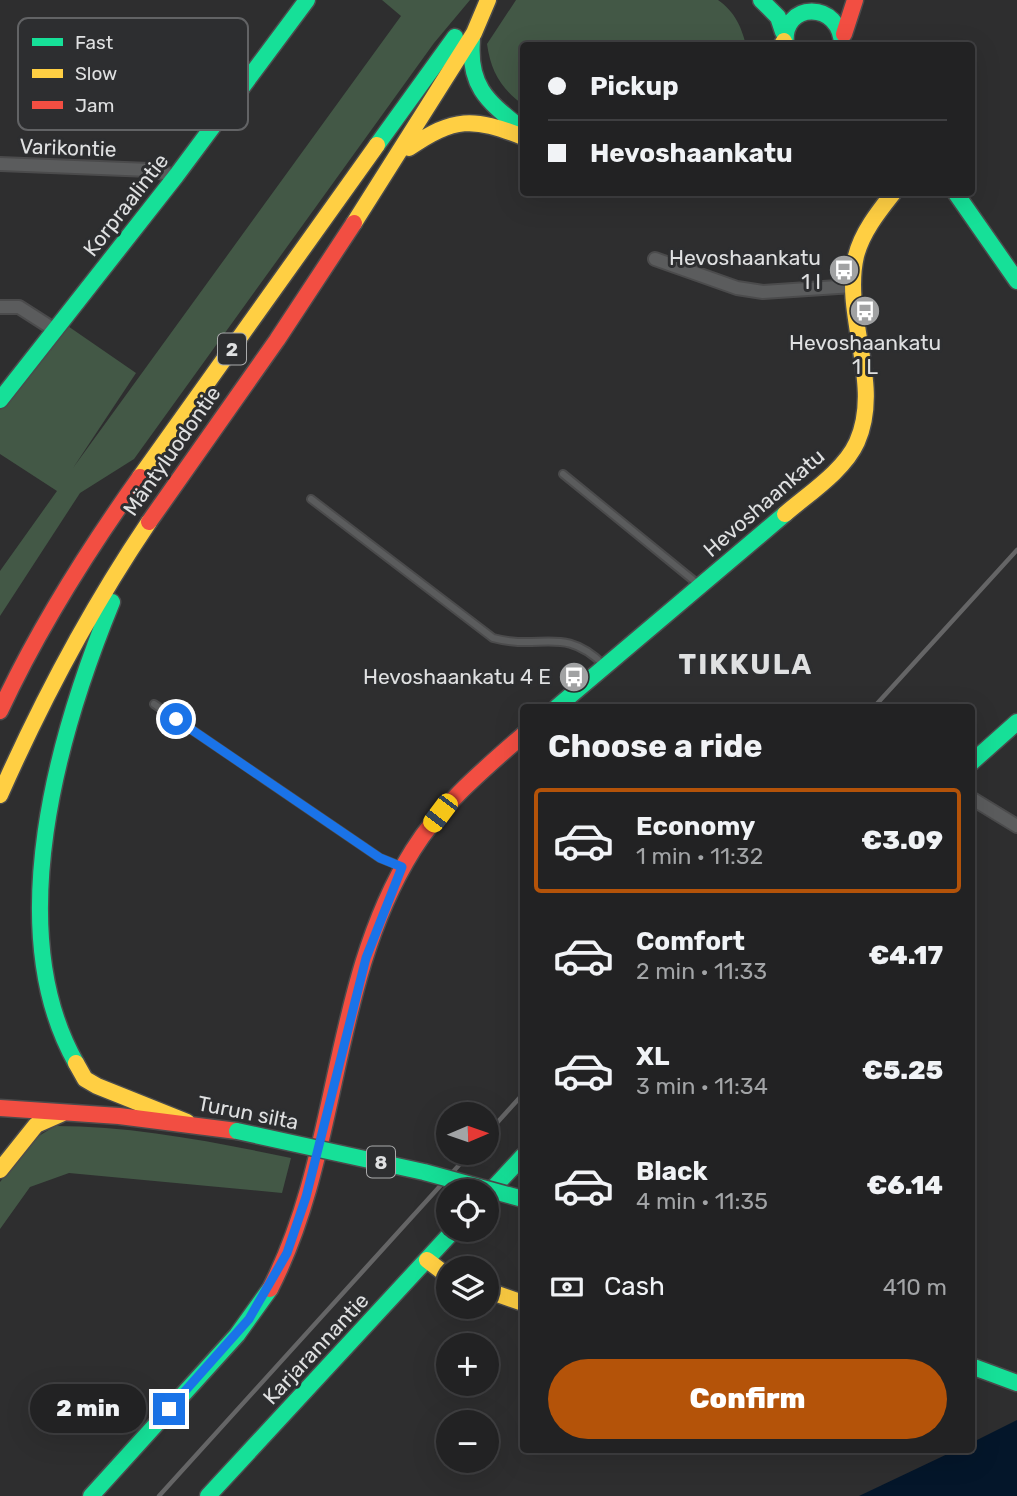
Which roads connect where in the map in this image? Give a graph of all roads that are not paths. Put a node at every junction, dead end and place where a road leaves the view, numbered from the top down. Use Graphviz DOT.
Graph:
graph roads {
  1 [pos="307,0"];
  2 [pos="487,0"];
  3 [pos="761,0"];
  4 [pos="855,0"];
  5 [pos="813,2"];
  6 [pos="474,33"];
  7 [pos="843,40"];
  8 [pos="784,41"];
  9 [pos="248,79"];
  10 [pos="520,127"];
  11 [pos="210,130"];
  12 [pos="520,136"];
  13 [pos="398,156"];
  14 [pos="0,164"];
  15 [pos="176,176"];
  16 [pos="891,196"];
  17 [pos="958,196"];
  18 [pos="655,259"];
  19 [pos="1017,281"];
  20 [pos="853,286"];
  21 [pos="0,307"];
  22 [pos="55,331"];
  23 [pos="0,400"];
  24 [pos="563,474"];
  25 [pos="311,499"];
  26 [pos="128,551"];
  27 [pos="700,586"];
  28 [pos="606,666"];
  29 [pos="154,704"];
  30 [pos="561,704"];
  31 [pos="0,712"];
  32 [pos="1017,722"];
  33 [pos="520,739"];
  34 [pos="975,759"];
  35 [pos="0,795"];
  36 [pos="35,797"];
  37 [pos="975,800"];
  38 [pos="1017,826"];
  39 [pos="402,867"];
  40 [pos="52,1047"];
  41 [pos="0,1108"];
  42 [pos="71,1112"];
  43 [pos="187,1122"];
  44 [pos="520,1159"];
  45 [pos="0,1170"];
  46 [pos="499,1182"];
  47 [pos="520,1198"];
  48 [pos="443,1242"];
  49 [pos="427,1260"];
  50 [pos="436,1267"];
  51 [pos="499,1295"];
  52 [pos="520,1302"];
  53 [pos="975,1367"];
  54 [pos="1017,1383"];
  55 [pos="91,1496"];
  56 [pos="208,1496"];
  1 -- 9 [label="main road, Korpraalintie"];
  2 -- 6 [label="main road, Mäntyluodontie / 2"];
  2 -- 31 [label="main road, Mäntyluodontie / 2"];
  3 -- 8 [label="main road"];
  4 -- 7 [label="main road"];
  5 -- 7 [label="main road"];
  5 -- 8 [label="main road"];
  6 -- 10 [label="main road"];
  6 -- 13 [label="main road, Mäntyluodontie / 2"];
  11 -- 15 [label="main road, Korpraalintie"];
  12 -- 13 [label="main road"];
  13 -- 26 [label="main road, Mäntyluodontie / 2"];
  14 -- 15 [label="street, Varikontie"];
  15 -- 22 [label="main road, Korpraalintie"];
  16 -- 20 [label="main road, Hevoshaankatu"];
  17 -- 19 [label="main road"];
  18 -- 20 [label="street"];
  20 -- 27 [label="main road, Hevoshaankatu"];
  21 -- 22 [label="street"];
  22 -- 23 [label="main road, Korpraalintie"];
  24 -- 27 [label="lane"];
  25 -- 28 [label="lane"];
  26 -- 35 [label="main road, Mäntyluodontie / 2"];
  26 -- 36 [label="main road"];
  27 -- 28 [label="main road, Hevoshaankatu"];
  28 -- 30 [label="main road, Hevoshaankatu"];
  29 -- 39 [label="lane"];
  32 -- 34 [label="main road"];
  33 -- 39 [label="main road"];
  37 -- 38 [label="street"];
  39 -- 55 [label="main road"];
  40 -- 43 [label="main road"];
  41 -- 42 [label="main road, Turun silta / 8"];
  42 -- 43 [label="main road, Turun silta / 8"];
  42 -- 45 [label="main road, 8"];
  43 -- 47 [label="main road, Turun silta / 8, bridge"];
  44 -- 46 [label="main road"];
  48 -- 49 [label="main road, Karjarannantie"];
  49 -- 50 [label="main road"];
  49 -- 56 [label="main road, Karjarannantie"];
  51 -- 52 [label="main road"];
  53 -- 54 [label="main road"];
}
